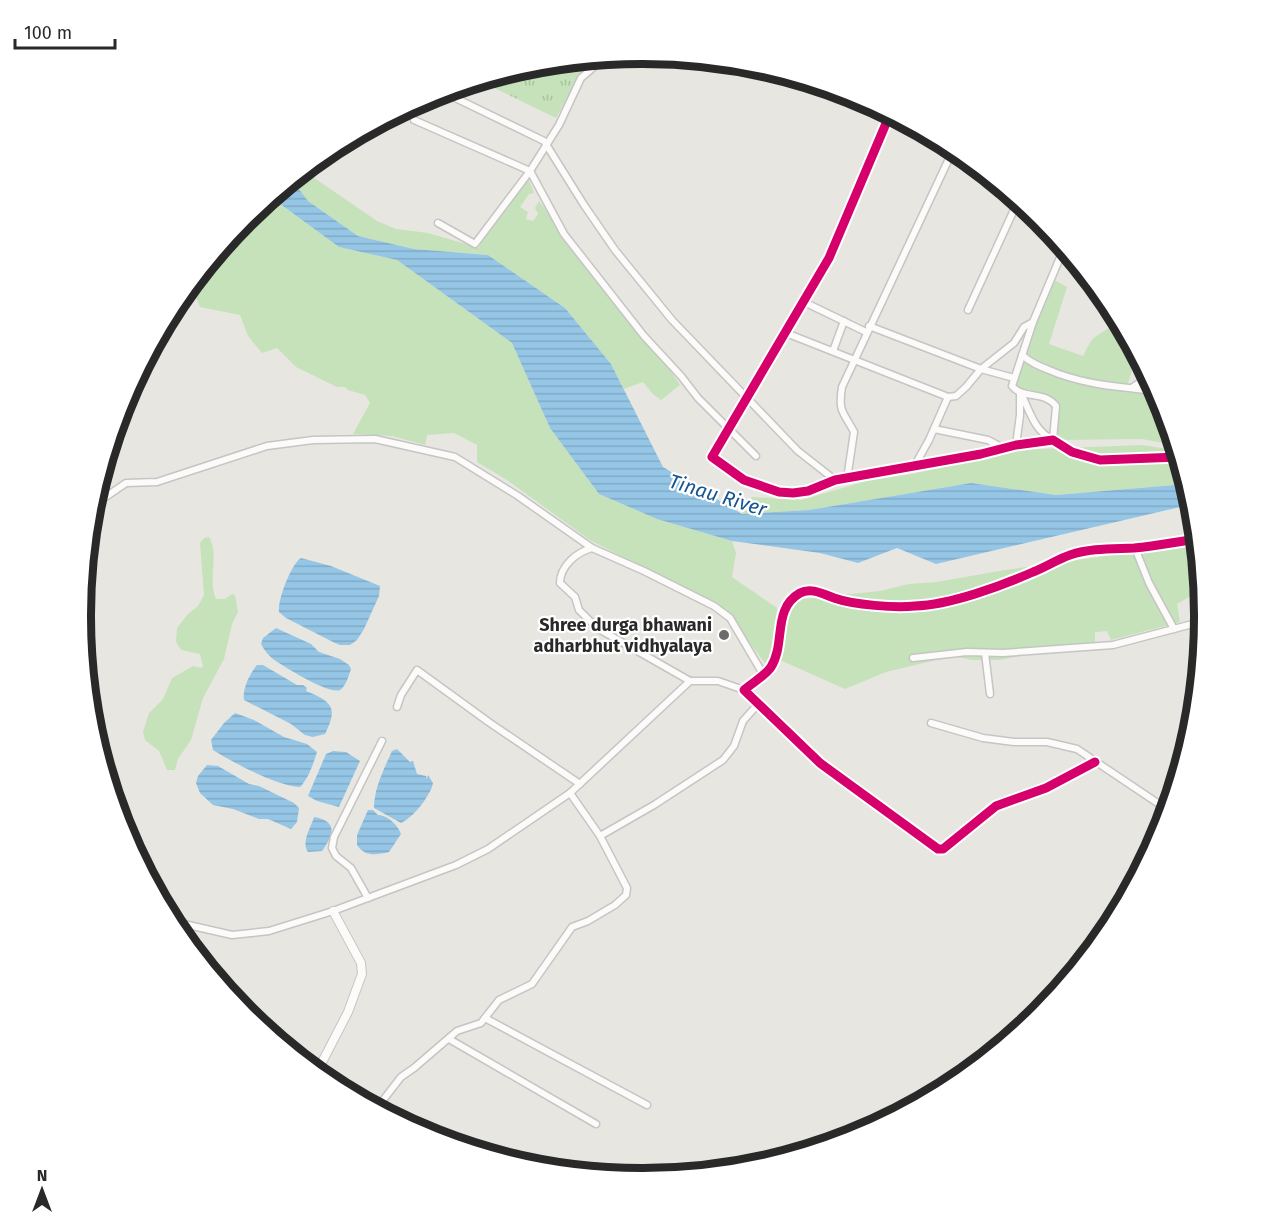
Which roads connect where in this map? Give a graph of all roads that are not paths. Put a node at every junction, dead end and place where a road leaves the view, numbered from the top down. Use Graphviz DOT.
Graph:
graph roads {
  1 [pos="593,67"];
  2 [pos="455,98"];
  3 [pos="414,120"];
  4 [pos="887,121"];
  5 [pos="547,144"];
  6 [pos="950,157"];
  7 [pos="530,171"];
  8 [pos="1014,209"];
  9 [pos="438,223"];
  10 [pos="1061,256"];
  11 [pos="804,302"];
  12 [pos="968,310"];
  13 [pos="844,321"];
  14 [pos="1033,322"];
  15 [pos="868,329"];
  16 [pos="786,333"];
  17 [pos="832,351"];
  18 [pos="1022,355"];
  19 [pos="855,359"];
  20 [pos="981,369"];
  21 [pos="1014,378"];
  22 [pos="1141,382"];
  23 [pos="1131,388"];
  24 [pos="1145,390"];
  25 [pos="1020,392"];
  26 [pos="948,397"];
  27 [pos="746,398"];
  28 [pos="934,429"];
  29 [pos="729,431"];
  30 [pos="1053,440"];
  31 [pos="1016,445"];
  32 [pos="1004,448"];
  33 [pos="756,456"];
  34 [pos="1170,457"];
  35 [pos="915,465"];
  36 [pos="847,479"];
  37 [pos="835,480"];
  38 [pos="104,498"];
  39 [pos="1188,540"];
  40 [pos="592,548"];
  41 [pos="1135,548"];
  42 [pos="1194,624"];
  43 [pos="1174,629"];
  44 [pos="985,652"];
  45 [pos="913,658"];
  46 [pos="763,674"];
  47 [pos="690,681"];
  48 [pos="744,690"];
  49 [pos="990,694"];
  50 [pos="759,703"];
  51 [pos="397,707"];
  52 [pos="931,723"];
  53 [pos="382,741"];
  54 [pos="1095,762"];
  55 [pos="580,784"];
  56 [pos="570,793"];
  57 [pos="1160,805"];
  58 [pos="600,836"];
  59 [pos="368,898"];
  60 [pos="333,911"];
  61 [pos="186,924"];
  62 [pos="485,1018"];
  63 [pos="449,1039"];
  64 [pos="321,1064"];
  65 [pos="382,1102"];
  66 [pos="648,1105"];
  67 [pos="596,1124"];
  1 -- 5 [label="street"];
  2 -- 5 [label="street"];
  3 -- 7 [label="street"];
  4 -- 11 [label="street"];
  5 -- 7 [label="street"];
  5 -- 27 [label="street"];
  6 -- 15 [label="street"];
  7 -- 9 [label="street"];
  7 -- 29 [label="street"];
  8 -- 12 [label="street"];
  10 -- 14 [label="street"];
  11 -- 13 [label="street"];
  11 -- 16 [label="street"];
  13 -- 15 [label="street"];
  13 -- 17 [label="street"];
  14 -- 18 [label="street"];
  14 -- 20 [label="street"];
  15 -- 19 [label="street"];
  15 -- 20 [label="street"];
  16 -- 17 [label="street"];
  16 -- 27 [label="street"];
  17 -- 19 [label="street"];
  18 -- 21 [label="street"];
  18 -- 23 [label="street"];
  19 -- 26 [label="street"];
  19 -- 36 [label="street"];
  20 -- 21 [label="street"];
  20 -- 26 [label="street"];
  21 -- 25 [label="street"];
  22 -- 23 [label="street"];
  23 -- 24 [label="street"];
  25 -- 30 [label="street"];
  25 -- 30 [label="street"];
  25 -- 31 [label="street"];
  26 -- 28 [label="street"];
  27 -- 29 [label="street"];
  27 -- 37 [label="street"];
  28 -- 32 [label="street"];
  28 -- 35 [label="street"];
  29 -- 33 [label="street"];
  29 -- 37 [label="street"];
  30 -- 31 [label="street"];
  30 -- 34 [label="street"];
  31 -- 32 [label="street"];
  32 -- 35 [label="street"];
  35 -- 36 [label="street"];
  36 -- 37 [label="street"];
  38 -- 40 [label="street"];
  39 -- 41 [label="street"];
  40 -- 46 [label="street"];
  40 -- 47 [label="street"];
  41 -- 43 [label="street"];
  41 -- 46 [label="street"];
  42 -- 43 [label="street"];
  43 -- 44 [label="street"];
  44 -- 45 [label="street"];
  44 -- 49 [label="street"];
  46 -- 48 [label="street"];
  47 -- 48 [label="street"];
  47 -- 55 [label="street"];
  48 -- 50 [label="street"];
  50 -- 54 [label="street"];
  50 -- 58 [label="street"];
  51 -- 55 [label="street"];
  52 -- 54 [label="street"];
  53 -- 59 [label="street"];
  54 -- 57 [label="street"];
  55 -- 56 [label="street"];
  56 -- 58 [label="street"];
  56 -- 59 [label="street"];
  58 -- 62 [label="street"];
  59 -- 60 [label="street"];
  60 -- 61 [label="street"];
  60 -- 64 [label="street"];
  62 -- 63 [label="street"];
  62 -- 66 [label="street"];
  63 -- 65 [label="street"];
  63 -- 67 [label="street"];
}
